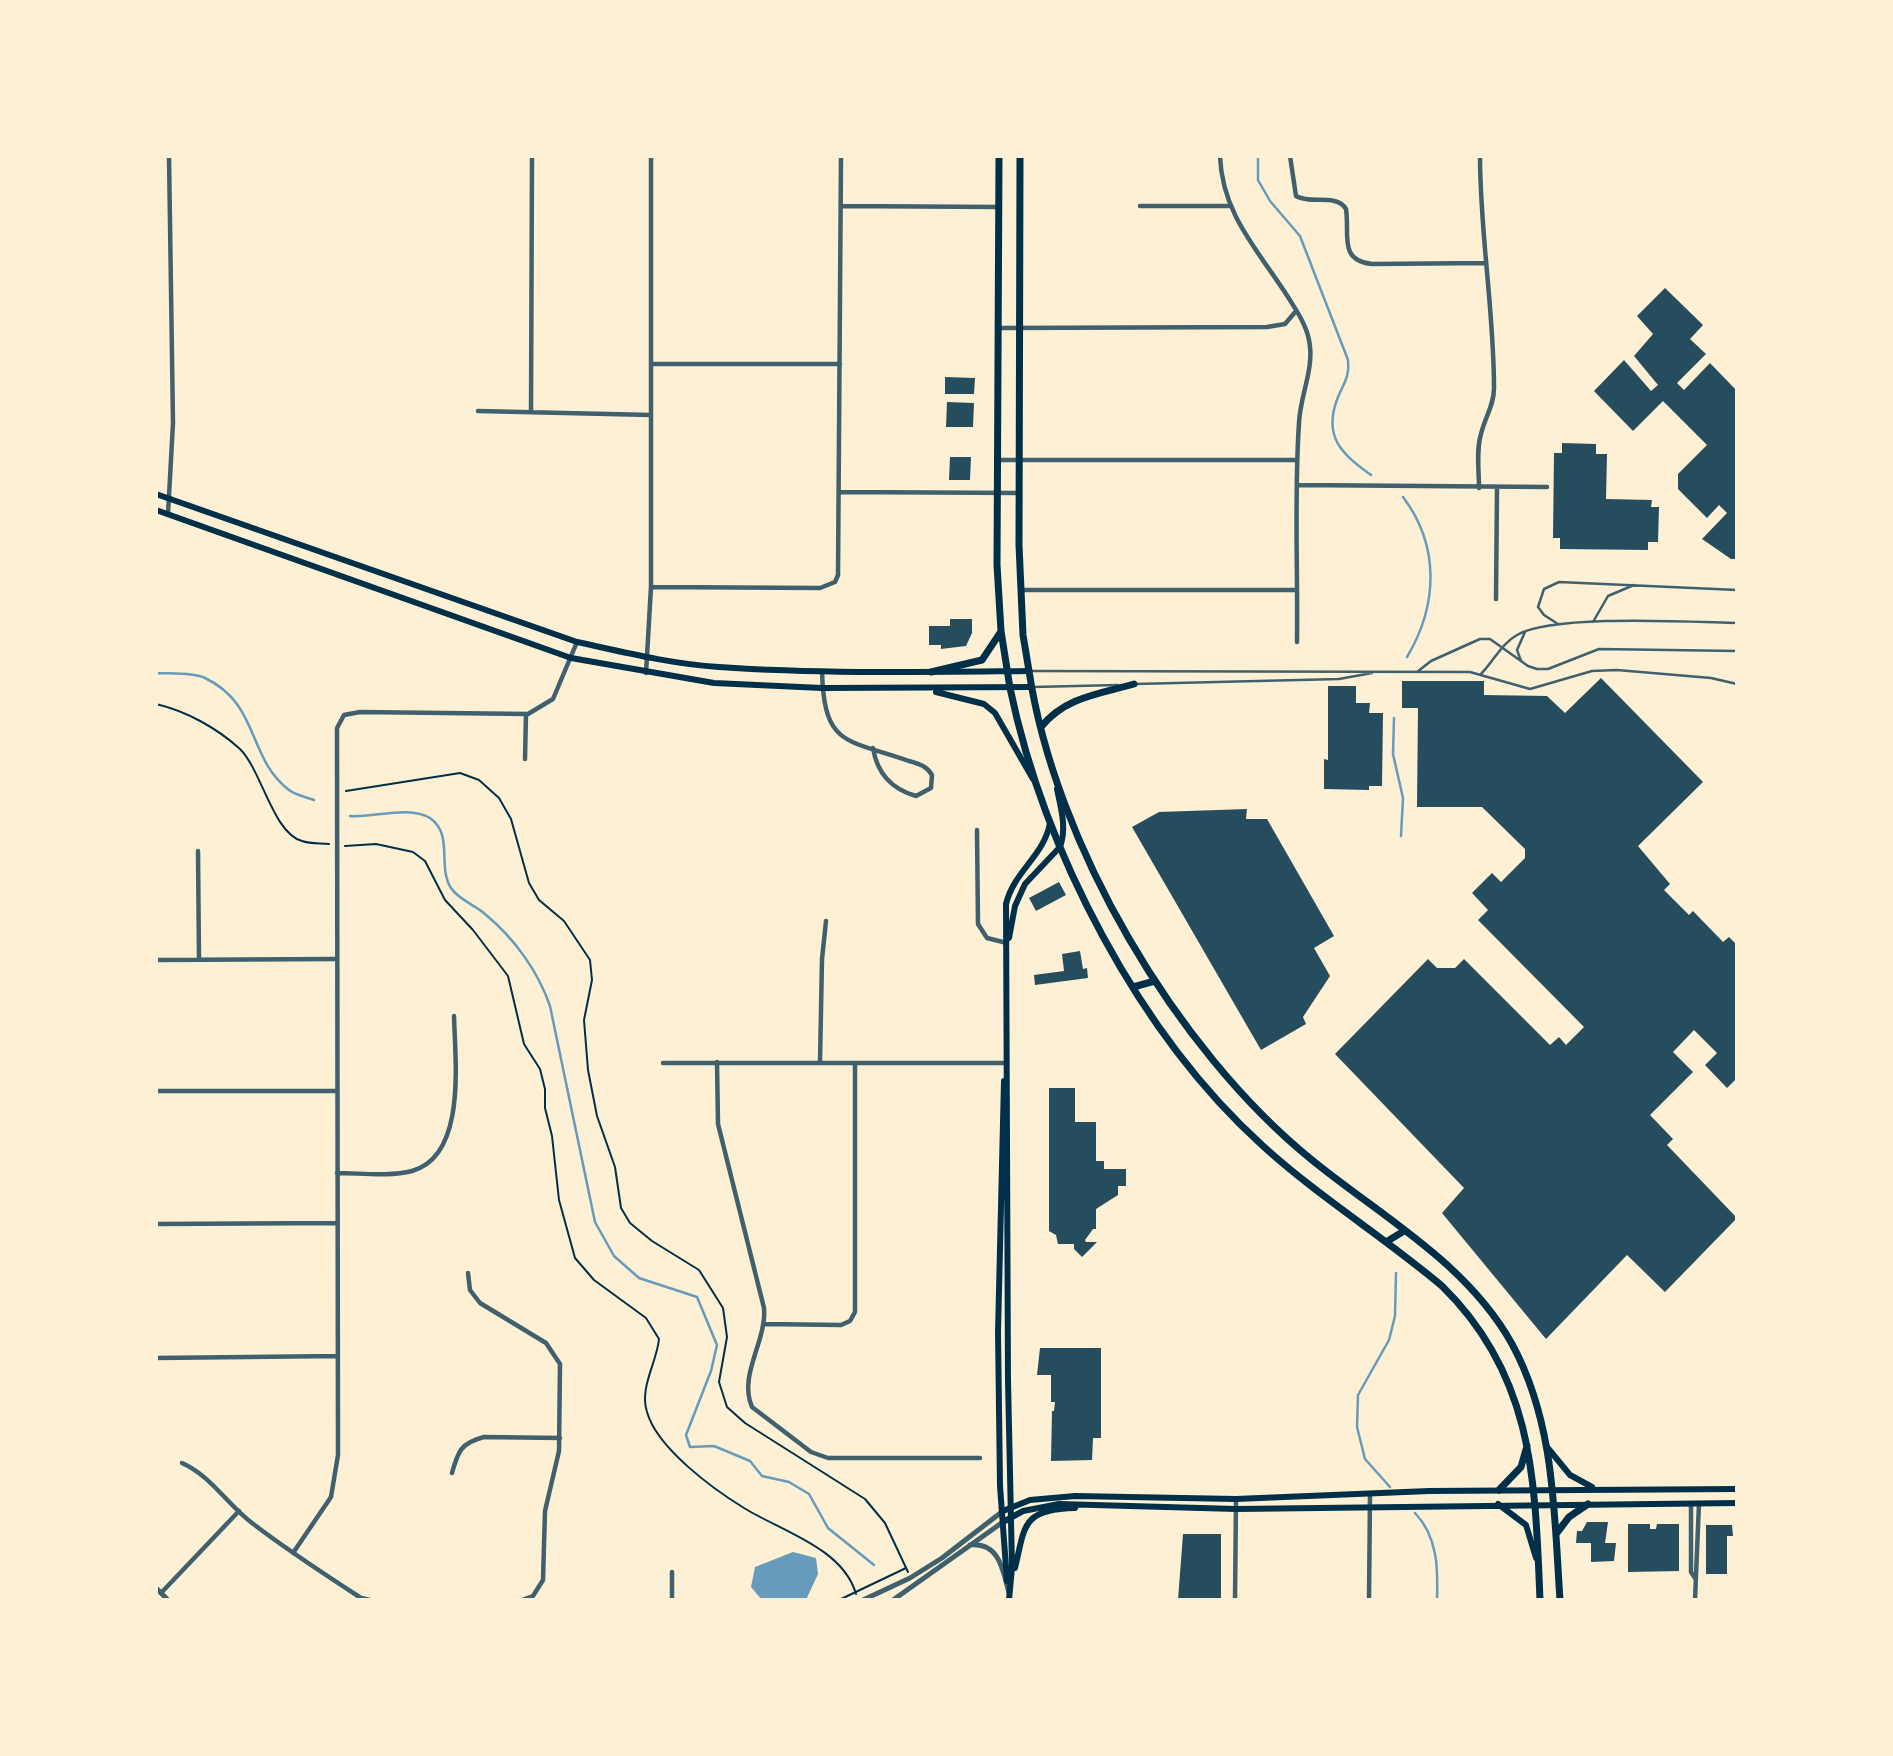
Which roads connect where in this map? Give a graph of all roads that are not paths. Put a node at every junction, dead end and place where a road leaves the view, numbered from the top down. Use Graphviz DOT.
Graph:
graph roads {
  1 [pos="169,156"];
  2 [pos="532,156"];
  3 [pos="651,156"];
  4 [pos="841,156"];
  5 [pos="999,156"];
  6 [pos="1020,156"];
  7 [pos="1220,156"];
  8 [pos="1290,156"];
  9 [pos="1480,156"];
  10 [pos="841,206"];
  11 [pos="1140,206"];
  12 [pos="1229,206"];
  13 [pos="999,207"];
  14 [pos="1486,263"];
  15 [pos="1296,311"];
  16 [pos="1021,327"];
  17 [pos="998,328"];
  18 [pos="651,364"];
  19 [pos="840,364"];
  20 [pos="478,411"];
  21 [pos="531,412"];
  22 [pos="651,415"];
  23 [pos="1020,459"];
  24 [pos="998,460"];
  25 [pos="1297,460"];
  26 [pos="1297,485"];
  27 [pos="1547,487"];
  28 [pos="1479,488"];
  29 [pos="1497,488"];
  30 [pos="841,492"];
  31 [pos="998,493"];
  32 [pos="1020,493"];
  33 [pos="156,494"];
  34 [pos="169,499"];
  35 [pos="156,509"];
  36 [pos="168,514"];
  37 [pos="1637,584"];
  38 [pos="651,587"];
  39 [pos="1020,590"];
  40 [pos="1297,590"];
  41 [pos="1737,590"];
  42 [pos="1496,599"];
  43 [pos="1593,622"];
  44 [pos="1737,623"];
  45 [pos="1560,625"];
  46 [pos="1001,631"];
  47 [pos="1525,632"];
  48 [pos="577,642"];
  49 [pos="1297,642"];
  50 [pos="1502,648"];
  51 [pos="1737,651"];
  52 [pos="649,657"];
  53 [pos="570,658"];
  54 [pos="1521,661"];
  55 [pos="822,670"];
  56 [pos="1007,671"];
  57 [pos="1029,671"];
  58 [pos="930,672"];
  59 [pos="1376,672"];
  60 [pos="1417,672"];
  61 [pos="646,673"];
  62 [pos="1480,674"];
  63 [pos="1134,684"];
  64 [pos="1737,684"];
  65 [pos="822,688"];
  66 [pos="1010,688"];
  67 [pos="1032,688"];
  68 [pos="925,690"];
  69 [pos="526,714"];
  70 [pos="1041,727"];
  71 [pos="873,748"];
  72 [pos="525,759"];
  73 [pos="1053,769"];
  74 [pos="1037,787"];
  75 [pos="1050,823"];
  76 [pos="977,830"];
  77 [pos="1060,847"];
  78 [pos="198,852"];
  79 [pos="826,921"];
  80 [pos="1008,943"];
  81 [pos="335,959"];
  82 [pos="156,960"];
  83 [pos="199,960"];
  84 [pos="1149,971"];
  85 [pos="1155,981"];
  86 [pos="1133,987"];
  87 [pos="454,1016"];
  88 [pos="717,1062"];
  89 [pos="820,1062"];
  90 [pos="855,1062"];
  91 [pos="663,1063"];
  92 [pos="1006,1063"];
  93 [pos="156,1091"];
  94 [pos="336,1091"];
  95 [pos="337,1173"];
  96 [pos="337,1223"];
  97 [pos="156,1224"];
  98 [pos="1394,1224"];
  99 [pos="1404,1231"];
  100 [pos="1386,1241"];
  101 [pos="468,1273"];
  102 [pos="764,1324"];
  103 [pos="338,1356"];
  104 [pos="156,1357"];
  105 [pos="560,1438"];
  106 [pos="1528,1443"];
  107 [pos="1548,1447"];
  108 [pos="980,1458"];
  109 [pos="182,1463"];
  110 [pos="452,1473"];
  111 [pos="1532,1489"];
  112 [pos="1551,1489"];
  113 [pos="1595,1489"];
  114 [pos="1737,1489"];
  115 [pos="1499,1490"];
  116 [pos="1370,1494"];
  117 [pos="1236,1499"];
  118 [pos="1533,1503"];
  119 [pos="1691,1503"];
  120 [pos="1699,1503"];
  121 [pos="1737,1503"];
  122 [pos="1498,1504"];
  123 [pos="1553,1504"];
  124 [pos="1588,1504"];
  125 [pos="1011,1506"];
  126 [pos="1125,1506"];
  127 [pos="1370,1506"];
  128 [pos="1236,1509"];
  129 [pos="239,1511"];
  130 [pos="1003,1511"];
  131 [pos="1011,1517"];
  132 [pos="1003,1522"];
  133 [pos="1556,1534"];
  134 [pos="967,1545"];
  135 [pos="293,1553"];
  136 [pos="1539,1566"];
  137 [pos="672,1572"];
  138 [pos="1695,1579"];
  139 [pos="158,1590"];
  140 [pos="1009,1597"];
  141 [pos="168,1600"];
  142 [pos="370,1600"];
  143 [pos="522,1600"];
  144 [pos="672,1600"];
  145 [pos="863,1600"];
  146 [pos="893,1600"];
  147 [pos="1235,1600"];
  148 [pos="1369,1600"];
  149 [pos="1540,1600"];
  150 [pos="1560,1600"];
  151 [pos="1695,1600"];
  1 -- 34 [label="street"];
  2 -- 21 [label="street"];
  3 -- 18 [label="street"];
  4 -- 10 [label="street"];
  5 -- 13 [label="main road"];
  6 -- 16 [label="main road"];
  7 -- 12 [label="street"];
  8 -- 14 [label="street"];
  9 -- 14 [label="street"];
  10 -- 13 [label="street"];
  10 -- 19 [label="street"];
  11 -- 12 [label="street"];
  12 -- 15 [label="street"];
  13 -- 17 [label="main road"];
  14 -- 28 [label="street"];
  15 -- 16 [label="street"];
  15 -- 25 [label="street"];
  16 -- 17 [label="street"];
  16 -- 23 [label="main road"];
  17 -- 24 [label="main road"];
  18 -- 19 [label="street"];
  18 -- 22 [label="street"];
  19 -- 30 [label="street"];
  20 -- 21 [label="street"];
  21 -- 22 [label="street"];
  22 -- 38 [label="street"];
  23 -- 24 [label="street"];
  23 -- 25 [label="street"];
  23 -- 32 [label="main road"];
  24 -- 31 [label="main road"];
  25 -- 26 [label="street"];
  26 -- 28 [label="street"];
  26 -- 40 [label="street"];
  27 -- 29 [label="street"];
  28 -- 29 [label="street"];
  29 -- 42 [label="street"];
  30 -- 31 [label="street"];
  30 -- 38 [label="street"];
  31 -- 32 [label="street"];
  31 -- 46 [label="main road"];
  32 -- 39 [label="main road"];
  33 -- 34 [label="main road"];
  34 -- 36 [label="street"];
  34 -- 48 [label="main road"];
  35 -- 36 [label="main road"];
  36 -- 53 [label="main road"];
  37 -- 41 [label="lane"];
  37 -- 43 [label="lane"];
  37 -- 45 [label="lane"];
  38 -- 52 [label="street"];
  39 -- 40 [label="street"];
  39 -- 57 [label="main road"];
  40 -- 49 [label="street"];
  43 -- 44 [label="lane"];
  43 -- 45 [label="lane"];
  45 -- 47 [label="lane"];
  46 -- 56 [label="main road"];
  46 -- 58 [label="main road"];
  47 -- 50 [label="lane"];
  47 -- 54 [label="lane"];
  48 -- 52 [label="main road"];
  48 -- 53 [label="street"];
  50 -- 54 [label="lane"];
  50 -- 60 [label="lane"];
  50 -- 62 [label="lane"];
  51 -- 54 [label="lane"];
  52 -- 55 [label="main road"];
  52 -- 61 [label="street"];
  53 -- 61 [label="main road"];
  53 -- 69 [label="street"];
  55 -- 58 [label="main road"];
  55 -- 65 [label="street"];
  56 -- 57 [label="main road"];
  56 -- 58 [label="main road"];
  56 -- 66 [label="main road"];
  57 -- 59 [label="lane"];
  57 -- 67 [label="main road"];
  59 -- 60 [label="lane"];
  59 -- 63 [label="lane"];
  60 -- 62 [label="lane"];
  61 -- 65 [label="main road"];
  62 -- 64 [label="lane"];
  63 -- 67 [label="lane"];
  63 -- 70 [label="main road"];
  65 -- 68 [label="main road"];
  65 -- 71 [label="street"];
  66 -- 67 [label="main road"];
  66 -- 68 [label="main road"];
  66 -- 74 [label="main road"];
  67 -- 70 [label="main road"];
  68 -- 74 [label="main road"];
  69 -- 72 [label="street"];
  69 -- 81 [label="street"];
  70 -- 73 [label="main road"];
  71 -- 71 [label="street"];
  73 -- 77 [label="main road"];
  73 -- 84 [label="main road"];
  74 -- 75 [label="main road"];
  75 -- 77 [label="main road"];
  75 -- 80 [label="main road"];
  76 -- 80 [label="street"];
  77 -- 80 [label="main road"];
  77 -- 86 [label="main road"];
  78 -- 83 [label="street"];
  79 -- 89 [label="street"];
  80 -- 92 [label="main road"];
  81 -- 83 [label="street"];
  81 -- 94 [label="street"];
  82 -- 83 [label="street"];
  84 -- 85 [label="main road"];
  84 -- 86 [label="main road"];
  85 -- 86 [label="main road"];
  85 -- 98 [label="main road"];
  86 -- 100 [label="main road"];
  87 -- 95 [label="street"];
  88 -- 89 [label="street"];
  88 -- 91 [label="street"];
  88 -- 102 [label="street"];
  89 -- 90 [label="street"];
  90 -- 92 [label="street"];
  90 -- 102 [label="street"];
  92 -- 125 [label="main road"];
  92 -- 130 [label="main road"];
  93 -- 94 [label="street"];
  94 -- 95 [label="street"];
  95 -- 96 [label="street"];
  96 -- 97 [label="street"];
  96 -- 103 [label="street"];
  98 -- 99 [label="main road"];
  98 -- 100 [label="main road"];
  99 -- 100 [label="main road"];
  99 -- 107 [label="main road"];
  100 -- 106 [label="main road"];
  101 -- 105 [label="street"];
  102 -- 108 [label="street"];
  103 -- 104 [label="street"];
  103 -- 135 [label="street"];
  105 -- 110 [label="street"];
  105 -- 143 [label="street"];
  106 -- 111 [label="main road"];
  106 -- 115 [label="main road"];
  107 -- 112 [label="main road"];
  107 -- 113 [label="main road"];
  109 -- 129 [label="street"];
  111 -- 112 [label="main road"];
  111 -- 115 [label="main road"];
  111 -- 118 [label="main road"];
  112 -- 113 [label="main road"];
  112 -- 123 [label="main road"];
  113 -- 114 [label="main road"];
  115 -- 116 [label="main road"];
  116 -- 117 [label="main road"];
  116 -- 127 [label="street"];
  117 -- 125 [label="main road"];
  117 -- 128 [label="street"];
  118 -- 122 [label="main road"];
  118 -- 123 [label="main road"];
  118 -- 136 [label="main road"];
  119 -- 120 [label="main road"];
  119 -- 124 [label="main road"];
  119 -- 138 [label="street"];
  120 -- 121 [label="main road"];
  120 -- 138 [label="street"];
  122 -- 127 [label="main road"];
  122 -- 136 [label="main road"];
  123 -- 124 [label="main road"];
  123 -- 133 [label="main road"];
  124 -- 133 [label="main road"];
  125 -- 130 [label="main road"];
  125 -- 131 [label="main road"];
  126 -- 128 [label="main road"];
  126 -- 131 [label="main road"];
  126 -- 140 [label="main road"];
  127 -- 128 [label="main road"];
  127 -- 148 [label="street"];
  128 -- 147 [label="street"];
  129 -- 135 [label="street"];
  129 -- 139 [label="street"];
  130 -- 132 [label="main road"];
  130 -- 145 [label="street"];
  131 -- 132 [label="main road"];
  131 -- 140 [label="main road"];
  132 -- 134 [label="street"];
  132 -- 140 [label="main road"];
  133 -- 150 [label="main road"];
  134 -- 140 [label="street"];
  134 -- 146 [label="street"];
  135 -- 142 [label="street"];
  136 -- 149 [label="main road"];
  137 -- 144 [label="street"];
  138 -- 151 [label="street"];
  139 -- 141 [label="street"];
}
